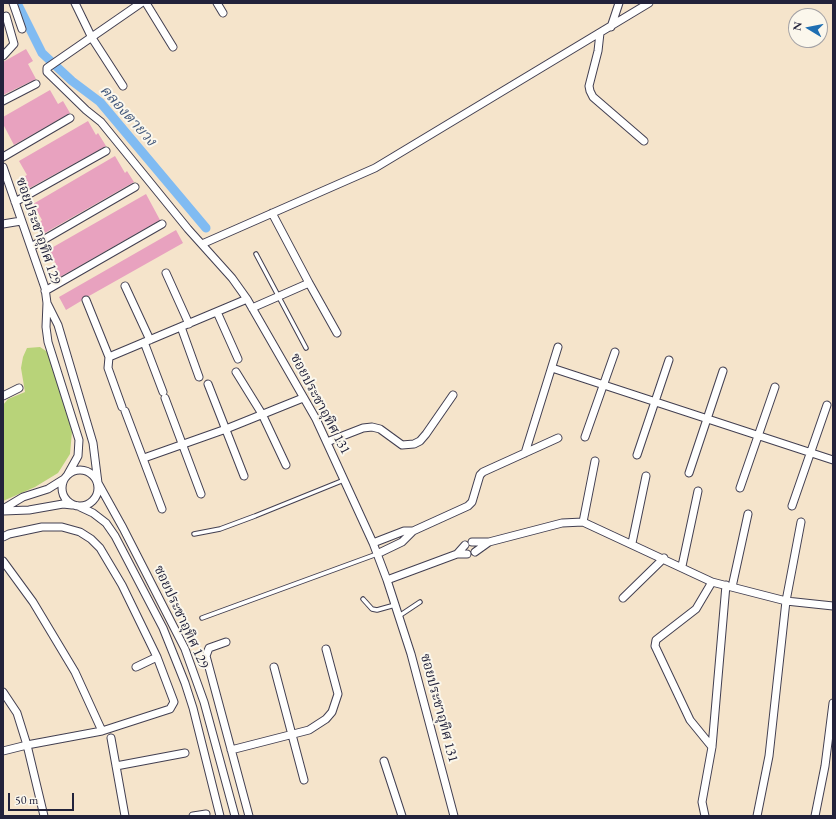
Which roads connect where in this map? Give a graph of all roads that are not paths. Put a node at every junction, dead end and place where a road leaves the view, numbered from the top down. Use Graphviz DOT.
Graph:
graph roads {
  1 [pos="14,3"];
  2 [pos="75,3"];
  3 [pos="141,3"];
  4 [pos="146,3"];
  5 [pos="217,3"];
  6 [pos="619,3"];
  7 [pos="649,3"];
  8 [pos="223,13"];
  9 [pos="6,16"];
  10 [pos="611,27"];
  11 [pos="22,28"];
  12 [pos="600,33"];
  13 [pos="92,38"];
  14 [pos="173,47"];
  15 [pos="3,56"];
  16 [pos="36,84"];
  17 [pos="123,86"];
  18 [pos="3,101"];
  19 [pos="70,118"];
  20 [pos="644,141"];
  21 [pos="106,150"];
  22 [pos="3,157"];
  23 [pos="3,167"];
  24 [pos="135,187"];
  25 [pos="15,202"];
  26 [pos="272,213"];
  27 [pos="21,221"];
  28 [pos="3,224"];
  29 [pos="162,224"];
  30 [pos="202,244"];
  31 [pos="31,247"];
  32 [pos="256,254"];
  33 [pos="166,273"];
  34 [pos="309,283"];
  35 [pos="125,286"];
  36 [pos="45,291"];
  37 [pos="278,296"];
  38 [pos="247,299"];
  39 [pos="86,300"];
  40 [pos="47,303"];
  41 [pos="252,308"];
  42 [pos="217,312"];
  43 [pos="189,324"];
  44 [pos="181,327"];
  45 [pos="337,332"];
  46 [pos="147,341"];
  47 [pos="558,347"];
  48 [pos="306,348"];
  49 [pos="615,352"];
  50 [pos="109,357"];
  51 [pos="238,359"];
  52 [pos="669,360"];
  53 [pos="552,368"];
  54 [pos="723,371"];
  55 [pos="236,372"];
  56 [pos="199,377"];
  57 [pos="208,384"];
  58 [pos="604,385"];
  59 [pos="774,387"];
  60 [pos="19,388"];
  61 [pos="3,396"];
  62 [pos="453,396"];
  63 [pos="303,398"];
  64 [pos="655,401"];
  65 [pos="827,405"];
  66 [pos="262,414"];
  67 [pos="707,418"];
  68 [pos="226,429"];
  69 [pos="758,435"];
  70 [pos="585,437"];
  71 [pos="558,438"];
  72 [pos="327,442"];
  73 [pos="183,445"];
  74 [pos="526,452"];
  75 [pos="810,453"];
  76 [pos="636,455"];
  77 [pos="144,458"];
  78 [pos="833,460"];
  79 [pos="595,461"];
  80 [pos="286,465"];
  81 [pos="689,474"];
  82 [pos="66,476"];
  83 [pos="244,476"];
  84 [pos="646,476"];
  85 [pos="344,480"];
  86 [pos="98,483"];
  87 [pos="740,488"];
  88 [pos="698,491"];
  89 [pos="202,494"];
  90 [pos="76,506"];
  91 [pos="792,506"];
  92 [pos="162,509"];
  93 [pos="3,510"];
  94 [pos="748,514"];
  95 [pos="583,522"];
  96 [pos="801,522"];
  97 [pos="413,531"];
  98 [pos="194,534"];
  99 [pos="3,537"];
  100 [pos="472,542"];
  101 [pos="489,542"];
  102 [pos="373,543"];
  103 [pos="632,544"];
  104 [pos="464,545"];
  105 [pos="475,552"];
  106 [pos="377,554"];
  107 [pos="456,554"];
  108 [pos="467,554"];
  109 [pos="664,558"];
  110 [pos="3,561"];
  111 [pos="682,566"];
  112 [pos="387,580"];
  113 [pos="712,582"];
  114 [pos="729,586"];
  115 [pos="623,598"];
  116 [pos="363,599"];
  117 [pos="786,601"];
  118 [pos="420,602"];
  119 [pos="395,605"];
  120 [pos="833,606"];
  121 [pos="399,616"];
  122 [pos="202,618"];
  123 [pos="226,642"];
  124 [pos="326,649"];
  125 [pos="157,657"];
  126 [pos="136,667"];
  127 [pos="274,667"];
  128 [pos="3,692"];
  129 [pos="833,703"];
  130 [pos="102,731"];
  131 [pos="292,735"];
  132 [pos="111,738"];
  133 [pos="27,745"];
  134 [pos="712,747"];
  135 [pos="231,750"];
  136 [pos="3,751"];
  137 [pos="185,753"];
  138 [pos="384,760"];
  139 [pos="220,764"];
  140 [pos="116,766"];
  141 [pos="209,769"];
  142 [pos="304,780"];
  143 [pos="206,814"];
  144 [pos="44,816"];
  145 [pos="125,816"];
  146 [pos="194,816"];
  147 [pos="220,816"];
  148 [pos="235,816"];
  149 [pos="249,816"];
  150 [pos="402,816"];
  151 [pos="454,816"];
  152 [pos="705,816"];
  153 [pos="757,816"];
  154 [pos="815,816"];
  1 -- 11 [label="street"];
  2 -- 13 [label="street"];
  3 -- 13 [label="street"];
  4 -- 14 [label="street"];
  5 -- 8 [label="street"];
  6 -- 10 [label="street"];
  7 -- 10 [label="street"];
  9 -- 15 [label="street"];
  10 -- 12 [label="street"];
  12 -- 20 [label="street"];
  12 -- 26 [label="street"];
  13 -- 17 [label="street"];
  13 -- 30 [label="street, ซอยประชาอุทิศ 131"];
  16 -- 18 [label="street"];
  19 -- 22 [label="street"];
  21 -- 25 [label="street"];
  23 -- 25 [label="street, ซอยประชาอุทิศ 129"];
  24 -- 31 [label="street"];
  25 -- 27 [label="street, ซอยประชาอุทิศ 129"];
  26 -- 30 [label="street"];
  26 -- 34 [label="street"];
  27 -- 28 [label="street"];
  27 -- 31 [label="street, ซอยประชาอุทิศ 129"];
  29 -- 36 [label="street"];
  30 -- 38 [label="street, ซอยประชาอุทิศ 131"];
  31 -- 36 [label="street, ซอยประชาอุทิศ 129"];
  32 -- 37 [label="lane"];
  33 -- 43 [label="street"];
  34 -- 37 [label="street"];
  34 -- 45 [label="street"];
  35 -- 46 [label="street"];
  36 -- 40 [label="street, ซอยประชาอุทิศ 129"];
  37 -- 41 [label="street"];
  37 -- 48 [label="lane"];
  38 -- 41 [label="street, ซอยประชาอุทิศ 131"];
  38 -- 42 [label="street"];
  39 -- 50 [label="street"];
  40 -- 82 [label="street, ซอยประชาอุทิศ 129"];
  40 -- 86 [label="street, ซอยประชาอุทิศ 129"];
  41 -- 63 [label="street, ซอยประชาอุทิศ 131"];
  42 -- 43 [label="street"];
  42 -- 51 [label="street"];
  43 -- 44 [label="street"];
  44 -- 46 [label="street"];
  44 -- 56 [label="street"];
  46 -- 50 [label="street"];
  46 -- 73 [label="street"];
  47 -- 53 [label="street"];
  49 -- 58 [label="street"];
  50 -- 77 [label="street"];
  52 -- 64 [label="street"];
  53 -- 58 [label="street"];
  53 -- 74 [label="street"];
  54 -- 67 [label="street"];
  55 -- 66 [label="street"];
  57 -- 68 [label="street"];
  58 -- 64 [label="street"];
  58 -- 70 [label="street"];
  59 -- 69 [label="street"];
  60 -- 61 [label="street"];
  62 -- 72 [label="street"];
  63 -- 66 [label="street"];
  63 -- 72 [label="street, ซอยประชาอุทิศ 131"];
  64 -- 67 [label="street"];
  64 -- 76 [label="street"];
  65 -- 75 [label="street"];
  66 -- 68 [label="street"];
  66 -- 80 [label="street"];
  67 -- 69 [label="street"];
  67 -- 81 [label="street"];
  68 -- 73 [label="street"];
  68 -- 83 [label="street"];
  69 -- 75 [label="street"];
  69 -- 87 [label="street"];
  71 -- 74 [label="street"];
  72 -- 85 [label="street, ซอยประชาอุทิศ 131"];
  73 -- 77 [label="street"];
  73 -- 89 [label="street"];
  74 -- 97 [label="street"];
  75 -- 78 [label="street"];
  75 -- 91 [label="street"];
  77 -- 92 [label="street"];
  79 -- 95 [label="street"];
  82 -- 86 [label="street, ซอยประชาอุทิศ 129"];
  82 -- 90 [label="street"];
  82 -- 93 [label="street"];
  84 -- 103 [label="street"];
  85 -- 98 [label="lane"];
  85 -- 102 [label="street, ซอยประชาอุทิศ 131"];
  86 -- 90 [label="street, ซอยประชาอุทิศ 129"];
  86 -- 139 [label="street, ซอยประชาอุทิศ 129"];
  88 -- 111 [label="street"];
  90 -- 93 [label="street"];
  90 -- 141 [label="street, ซอยประชาอุทิศ 129"];
  94 -- 114 [label="street"];
  95 -- 101 [label="street"];
  95 -- 103 [label="street"];
  96 -- 117 [label="street"];
  97 -- 102 [label="street"];
  97 -- 106 [label="street"];
  99 -- 125 [label="street"];
  100 -- 101 [label="street"];
  101 -- 105 [label="street"];
  102 -- 106 [label="street, ซอยประชาอุทิศ 131"];
  103 -- 109 [label="street"];
  104 -- 107 [label="street"];
  106 -- 112 [label="street, ซอยประชาอุทิศ 131"];
  106 -- 122 [label="lane"];
  107 -- 108 [label="street"];
  107 -- 112 [label="street"];
  109 -- 111 [label="street"];
  109 -- 115 [label="street"];
  110 -- 130 [label="street"];
  111 -- 113 [label="street"];
  112 -- 119 [label="street, ซอยประชาอุทิศ 131"];
  113 -- 114 [label="street"];
  113 -- 134 [label="street"];
  114 -- 117 [label="street"];
  114 -- 134 [label="street"];
  116 -- 119 [label="lane"];
  117 -- 120 [label="street"];
  117 -- 153 [label="street"];
  118 -- 121 [label="lane"];
  119 -- 121 [label="street, ซอยประชาอุทิศ 131"];
  121 -- 151 [label="street, ซอยประชาอุทิศ 131"];
  123 -- 135 [label="street"];
  124 -- 131 [label="street"];
  125 -- 126 [label="street"];
  125 -- 130 [label="street"];
  127 -- 131 [label="street"];
  128 -- 133 [label="street"];
  129 -- 154 [label="street"];
  130 -- 133 [label="street"];
  131 -- 135 [label="street"];
  131 -- 142 [label="street"];
  132 -- 140 [label="street"];
  133 -- 136 [label="street"];
  133 -- 144 [label="street"];
  134 -- 152 [label="street"];
  135 -- 149 [label="street"];
  137 -- 140 [label="street"];
  138 -- 150 [label="street"];
  139 -- 141 [label="street"];
  139 -- 148 [label="street, ซอยประชาอุทิศ 129"];
  140 -- 145 [label="street"];
  141 -- 147 [label="street, ซอยประชาอุทิศ 129"];
  143 -- 146 [label="street"];
}
